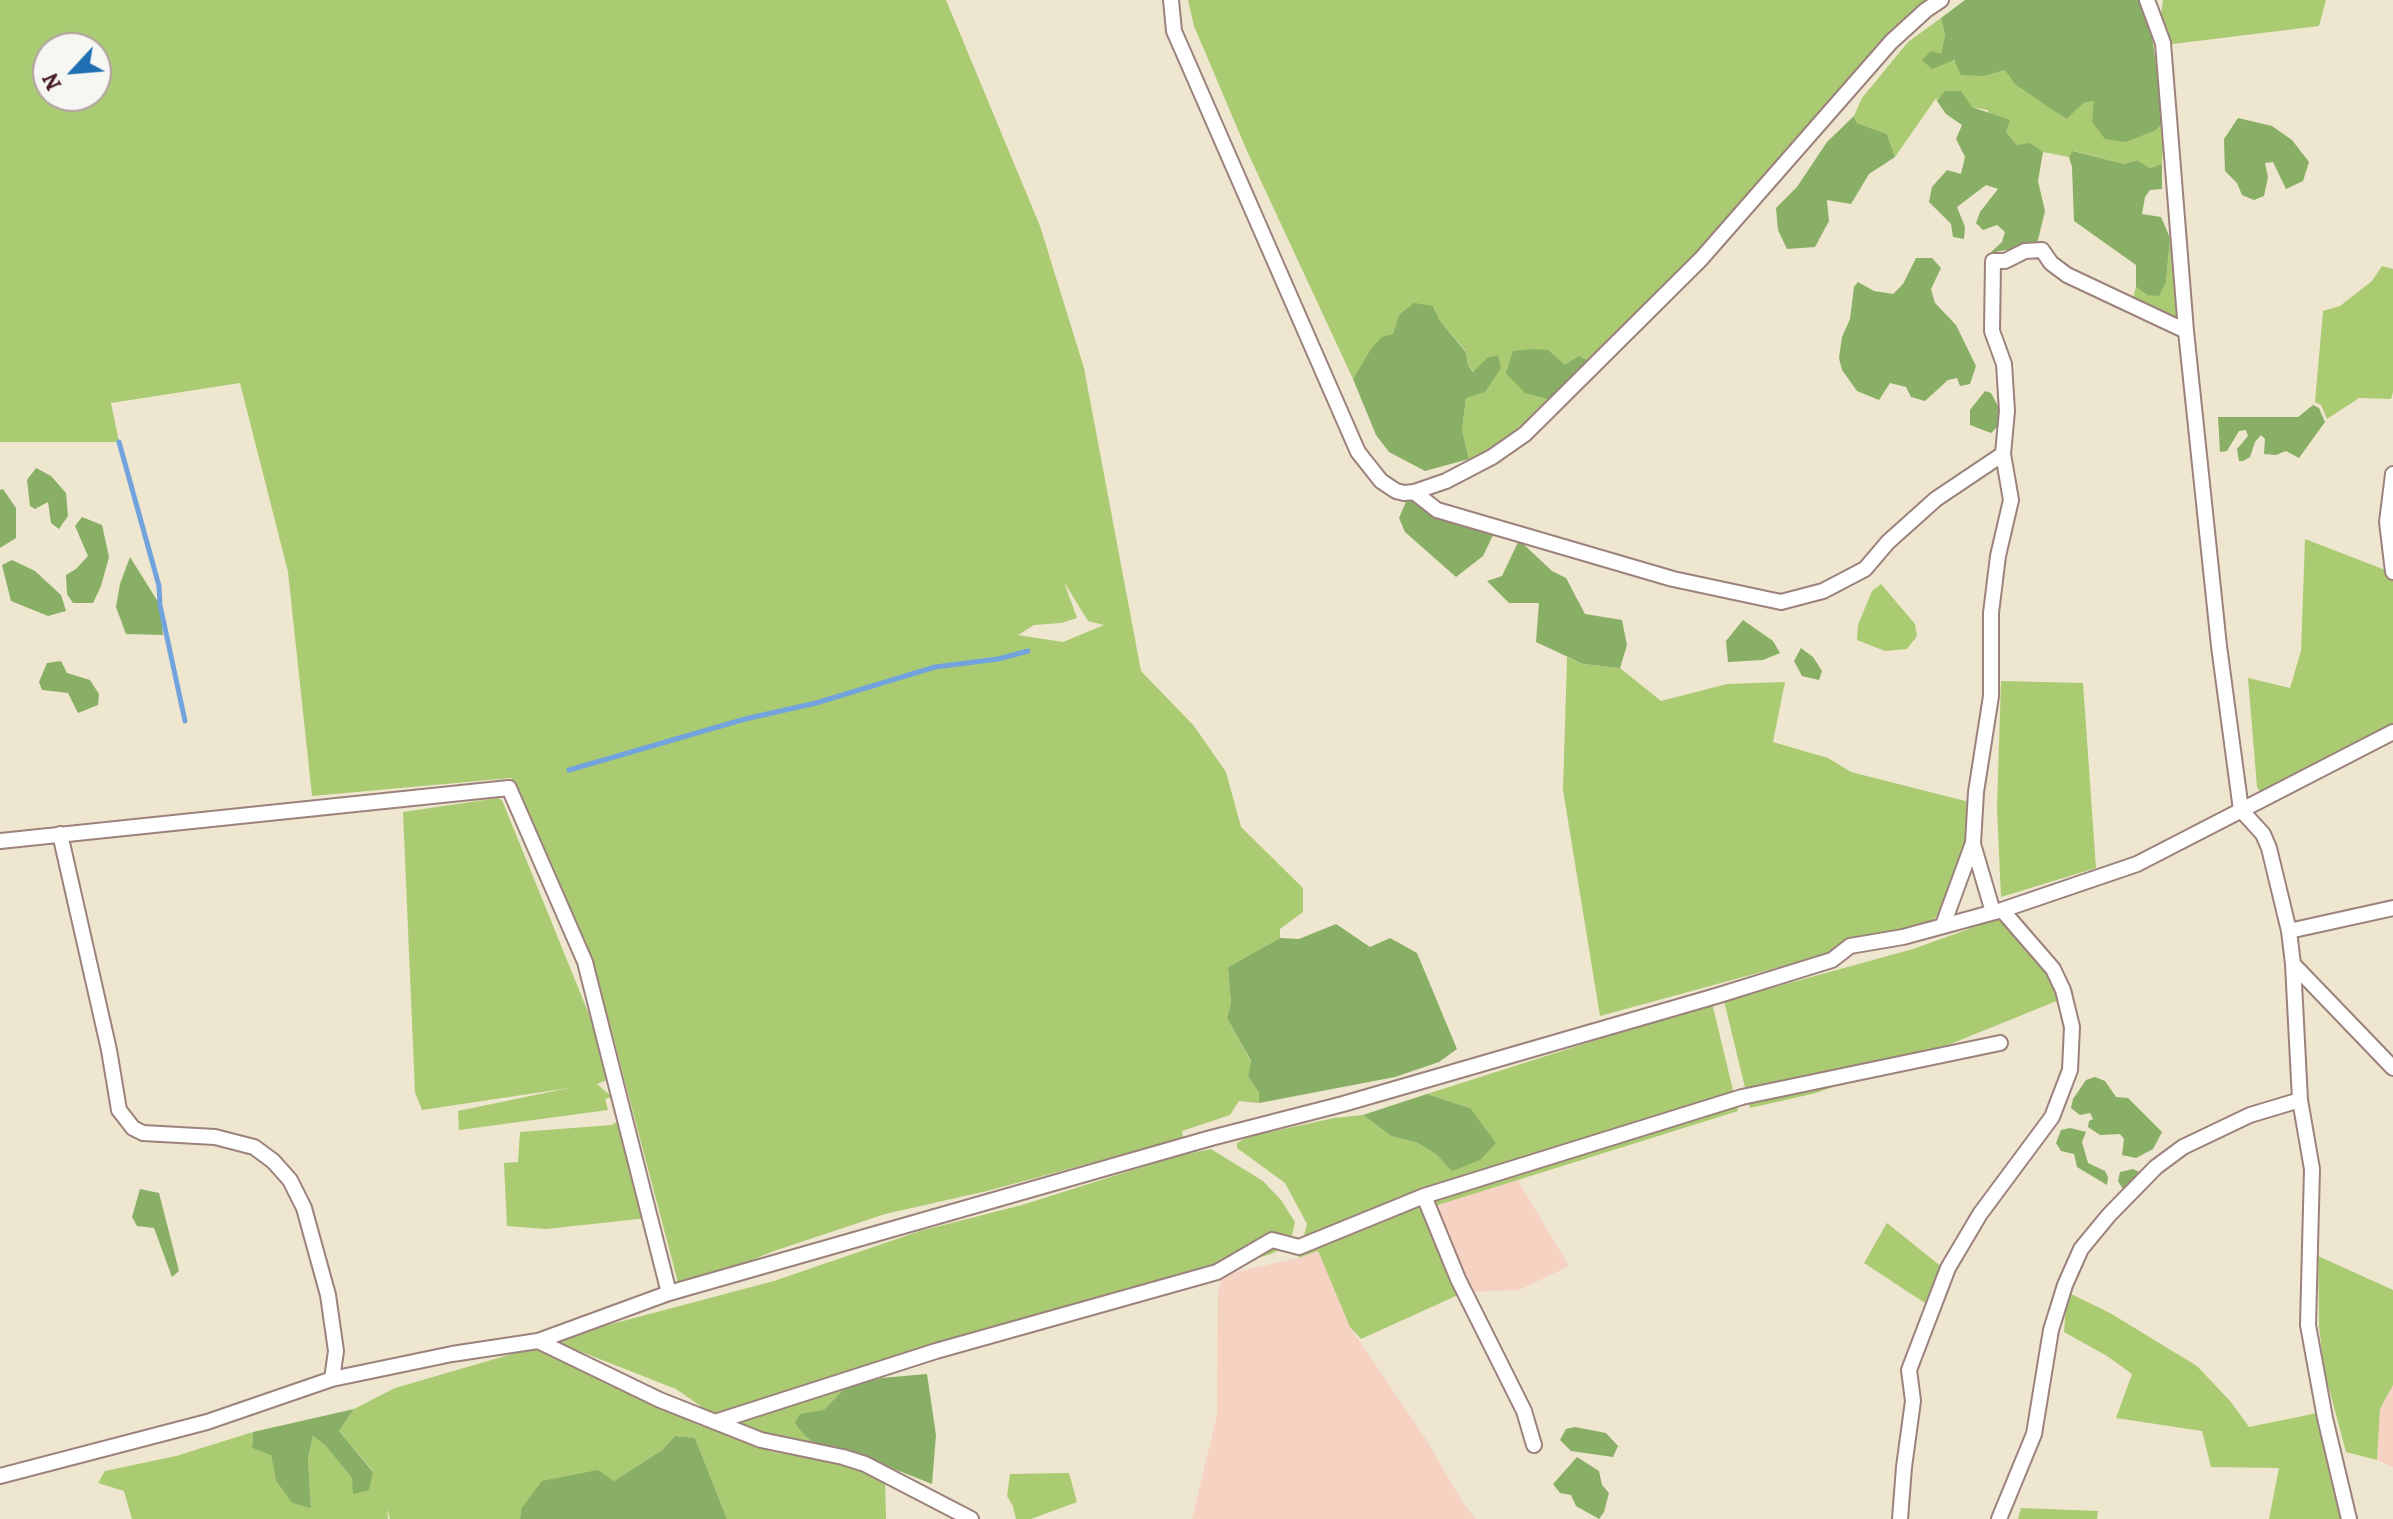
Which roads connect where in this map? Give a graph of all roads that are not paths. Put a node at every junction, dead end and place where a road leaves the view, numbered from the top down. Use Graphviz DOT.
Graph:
graph roads {
  1 [pos="1171,0"];
  2 [pos="1941,0"];
  3 [pos="2147,0"];
  4 [pos="2186,331"];
  5 [pos="2003,454"];
  6 [pos="2393,474"];
  7 [pos="1414,492"];
  8 [pos="2390,521"];
  9 [pos="2393,572"];
  10 [pos="2393,732"];
  11 [pos="2241,810"];
  12 [pos="60,834"];
  13 [pos="0,841"];
  14 [pos="1973,843"];
  15 [pos="2393,908"];
  16 [pos="1998,911"];
  17 [pos="1943,925"];
  18 [pos="2289,931"];
  19 [pos="2293,964"];
  20 [pos="2000,1043"];
  21 [pos="2393,1068"];
  22 [pos="2300,1100"];
  23 [pos="1424,1196"];
  24 [pos="669,1293"];
  25 [pos="538,1341"];
  26 [pos="332,1379"];
  27 [pos="715,1422"];
  28 [pos="1534,1445"];
  29 [pos="0,1476"];
  30 [pos="971,1519"];
  31 [pos="1900,1519"];
  32 [pos="1999,1519"];
  33 [pos="2349,1519"];
  1 -- 7 [label="street"];
  2 -- 7 [label="street"];
  3 -- 4 [label="street"];
  4 -- 5 [label="street"];
  4 -- 11 [label="street"];
  5 -- 7 [label="street"];
  5 -- 14 [label="street"];
  6 -- 8 [label="street"];
  8 -- 9 [label="street"];
  10 -- 11 [label="street"];
  11 -- 16 [label="street"];
  11 -- 18 [label="street"];
  12 -- 13 [label="street"];
  12 -- 24 [label="street"];
  12 -- 26 [label="street"];
  14 -- 16 [label="street"];
  14 -- 17 [label="street"];
  15 -- 18 [label="street"];
  16 -- 17 [label="street"];
  16 -- 31 [label="street"];
  17 -- 24 [label="street"];
  18 -- 19 [label="street"];
  19 -- 21 [label="street"];
  19 -- 22 [label="street"];
  20 -- 23 [label="street"];
  22 -- 32 [label="street"];
  22 -- 33 [label="street"];
  23 -- 27 [label="street"];
  23 -- 28 [label="street"];
  24 -- 25 [label="street"];
  25 -- 26 [label="street"];
  25 -- 27 [label="street"];
  26 -- 29 [label="street"];
  27 -- 30 [label="street"];
}
